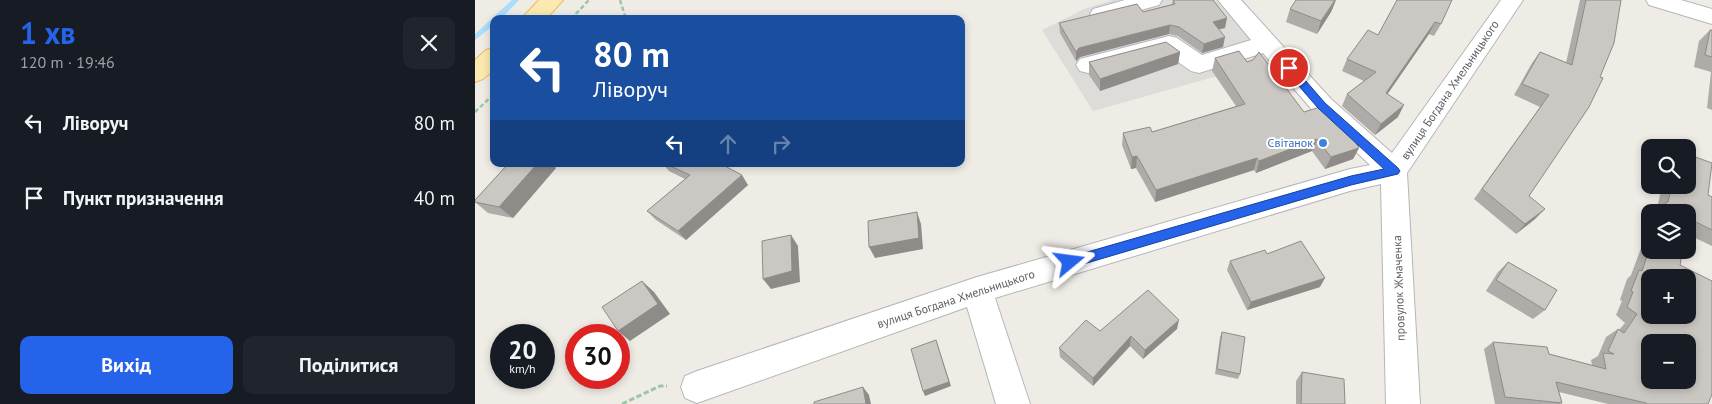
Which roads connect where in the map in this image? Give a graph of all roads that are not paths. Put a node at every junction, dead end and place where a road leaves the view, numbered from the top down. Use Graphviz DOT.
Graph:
graph roads {
  1 [pos="552,0"];
  2 [pos="1151,0"];
  3 [pos="1229,0"];
  4 [pos="1512,0"];
  5 [pos="1657,0"];
  6 [pos="536,15"];
  7 [pos="1094,16"];
  8 [pos="1712,17"];
  9 [pos="1267,43"];
  10 [pos="490,60"];
  11 [pos="1088,65"];
  12 [pos="475,73"];
  13 [pos="1394,171"];
  14 [pos="977,290"];
  15 [pos="697,387"];
  16 [pos="1013,404"];
  17 [pos="1403,404"];
  1 -- 6 [label="main road"];
  2 -- 7 [label="street"];
  3 -- 9 [label="street"];
  4 -- 13 [label="street, вулиця Богдана Хмельницького"];
  5 -- 8 [label="street"];
  9 -- 11 [label="street"];
  9 -- 13 [label="street"];
  10 -- 12 [label="main road"];
  13 -- 14 [label="street, вулиця Богдана Хмельницького"];
  13 -- 17 [label="street, провулок Жмаченка"];
  14 -- 15 [label="street, вулиця Богдана Хмельницького"];
  14 -- 16 [label="street"];
}
